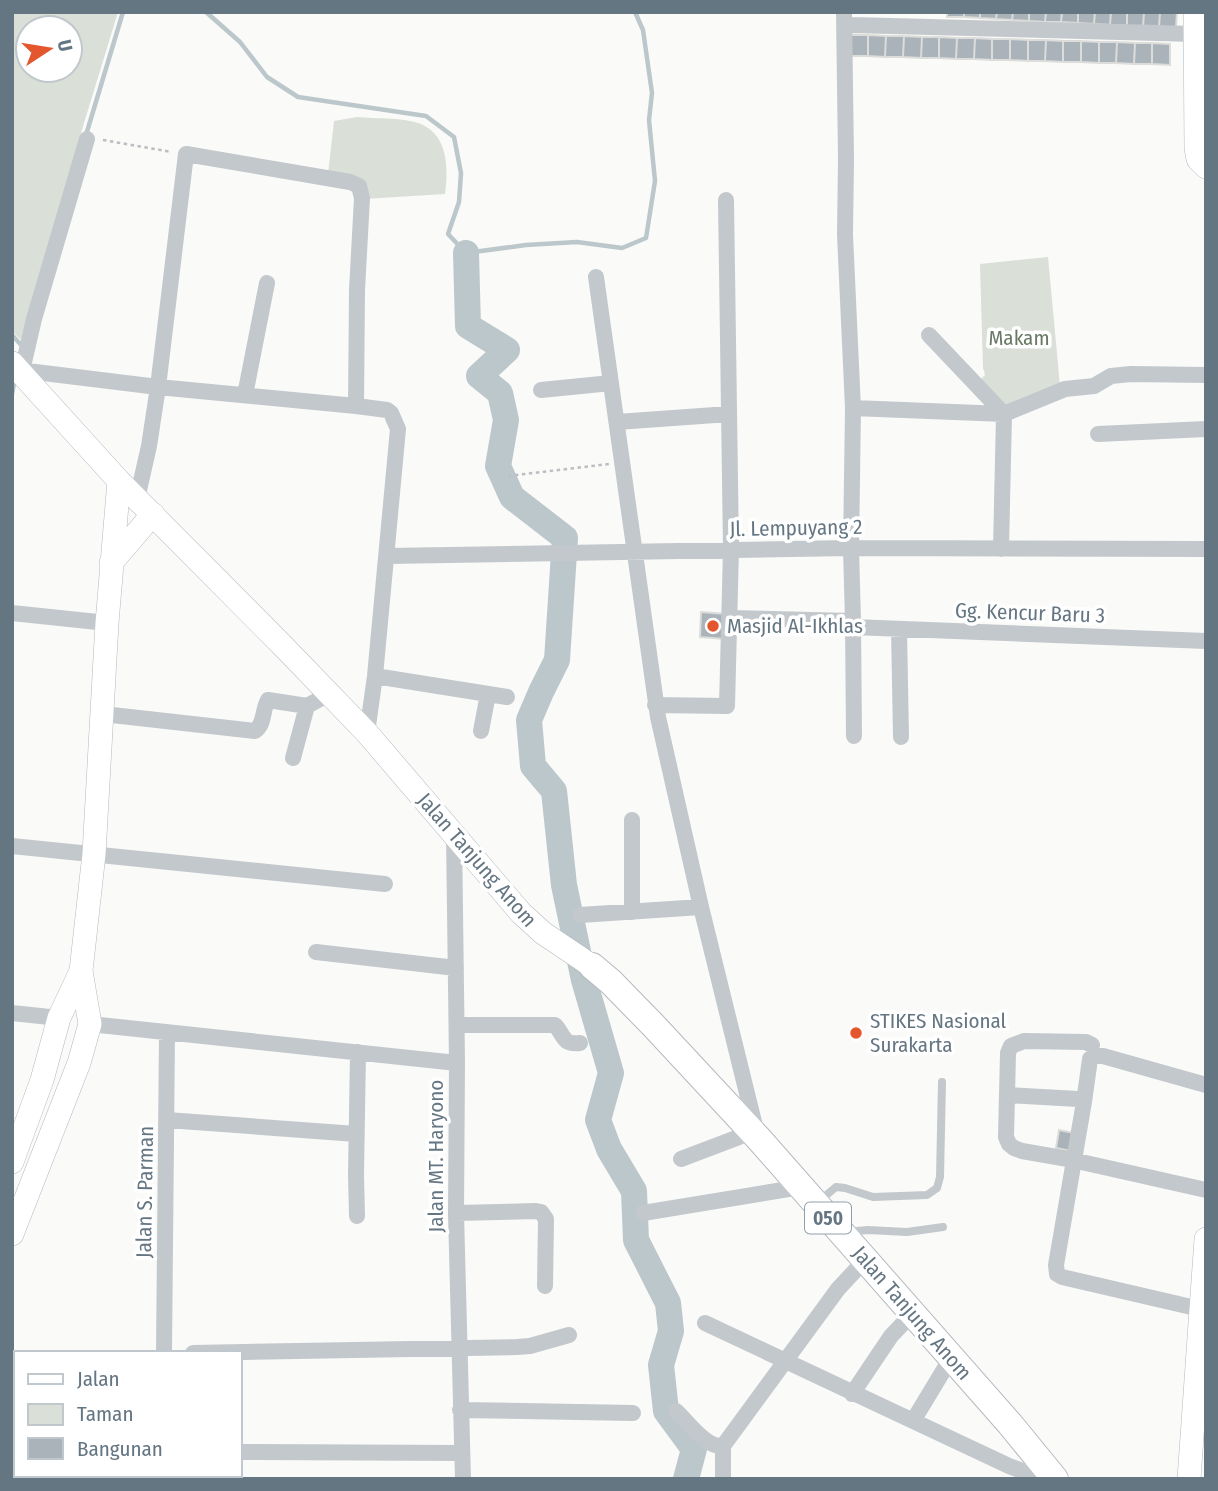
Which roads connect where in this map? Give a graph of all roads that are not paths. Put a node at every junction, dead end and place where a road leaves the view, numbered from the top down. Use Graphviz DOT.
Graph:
graph roads {
  1 [pos="848,19"];
  2 [pos="1195,23"];
  3 [pos="87,139"];
  4 [pos="1206,167"];
  5 [pos="726,200"];
  6 [pos="596,277"];
  7 [pos="267,284"];
  8 [pos="929,335"];
  9 [pos="18,368"];
  10 [pos="1206,375"];
  11 [pos="611,383"];
  12 [pos="158,387"];
  13 [pos="541,390"];
  14 [pos="245,395"];
  15 [pos="356,406"];
  16 [pos="853,408"];
  17 [pos="729,414"];
  18 [pos="1004,414"];
  19 [pos="617,422"];
  20 [pos="1206,429"];
  21 [pos="1098,434"];
  22 [pos="119,481"];
  23 [pos="145,506"];
  24 [pos="851,548"];
  25 [pos="731,549"];
  26 [pos="1001,549"];
  27 [pos="1206,549"];
  28 [pos="634,551"];
  29 [pos="387,556"];
  30 [pos="111,563"];
  31 [pos="12,613"];
  32 [pos="730,618"];
  33 [pos="107,624"];
  34 [pos="853,624"];
  35 [pos="899,629"];
  36 [pos="1206,641"];
  37 [pos="375,676"];
  38 [pos="329,694"];
  39 [pos="488,694"];
  40 [pos="507,697"];
  41 [pos="655,705"];
  42 [pos="307,706"];
  43 [pos="103,714"];
  44 [pos="481,731"];
  45 [pos="367,733"];
  46 [pos="854,736"];
  47 [pos="901,737"];
  48 [pos="293,758"];
  49 [pos="632,820"];
  50 [pos="454,834"];
  51 [pos="12,846"];
  52 [pos="94,854"];
  53 [pos="385,884"];
  54 [pos="701,907"];
  55 [pos="632,912"];
  56 [pos="580,915"];
  57 [pos="316,952"];
  58 [pos="582,959"];
  59 [pos="456,968"];
  60 [pos="81,971"];
  61 [pos="12,1013"];
  62 [pos="59,1018"];
  63 [pos="90,1024"];
  64 [pos="457,1025"];
  65 [pos="167,1032"];
  66 [pos="580,1043"];
  67 [pos="1092,1045"];
  68 [pos="358,1052"];
  69 [pos="457,1063"];
  70 [pos="942,1082"];
  71 [pos="1206,1085"];
  72 [pos="1007,1095"];
  73 [pos="1078,1099"];
  74 [pos="167,1119"];
  75 [pos="356,1134"];
  76 [pos="754,1134"];
  77 [pos="681,1159"];
  78 [pos="1074,1160"];
  79 [pos="12,1162"];
  80 [pos="1206,1190"];
  81 [pos="808,1196"];
  82 [pos="456,1213"];
  83 [pos="643,1213"];
  84 [pos="357,1216"];
  85 [pos="943,1227"];
  86 [pos="840,1232"];
  87 [pos="12,1234"];
  88 [pos="1206,1239"];
  89 [pos="865,1260"];
  90 [pos="545,1286"];
  91 [pos="1200,1309"];
  92 [pos="912,1314"];
  93 [pos="705,1323"];
  94 [pos="569,1335"];
  95 [pos="460,1348"];
  96 [pos="164,1351"];
  97 [pos="242,1352"];
  98 [pos="951,1358"];
  99 [pos="785,1361"];
  100 [pos="852,1394"];
  101 [pos="460,1410"];
  102 [pos="676,1411"];
  103 [pos="633,1413"];
  104 [pos="913,1421"];
  105 [pos="723,1446"];
  106 [pos="242,1452"];
  107 [pos="462,1453"];
  108 [pos="463,1479"];
  109 [pos="723,1479"];
  110 [pos="1044,1479"];
  111 [pos="1055,1479"];
  112 [pos="1188,1479"];
  1 -- 2 [label="street"];
  1 -- 16 [label="street"];
  2 -- 4 [label="street"];
  3 -- 9 [label="street"];
  5 -- 17 [label="street"];
  6 -- 11 [label="street"];
  7 -- 14 [label="street"];
  8 -- 18 [label="street"];
  9 -- 12 [label="street"];
  9 -- 22 [label="street, Jalan Tanjung Anom / 050"];
  10 -- 18 [label="street"];
  11 -- 13 [label="street"];
  11 -- 19 [label="street"];
  12 -- 14 [label="street"];
  12 -- 15 [label="street"];
  12 -- 23 [label="street"];
  14 -- 15 [label="street"];
  15 -- 29 [label="street"];
  16 -- 18 [label="street"];
  16 -- 24 [label="street"];
  17 -- 19 [label="street"];
  17 -- 25 [label="street"];
  18 -- 26 [label="street"];
  19 -- 28 [label="street"];
  20 -- 21 [label="street"];
  22 -- 23 [label="street, Jalan Tanjung Anom / 050"];
  22 -- 30 [label="street"];
  23 -- 30 [label="street"];
  23 -- 38 [label="street, Jalan Tanjung Anom / 050"];
  24 -- 25 [label="street, Jl. Lempuyang 2"];
  24 -- 26 [label="street, Jl. Lempuyang 2"];
  24 -- 34 [label="street"];
  25 -- 28 [label="street, Jl. Lempuyang 2"];
  25 -- 32 [label="street"];
  26 -- 27 [label="street, Jl. Lempuyang 2"];
  28 -- 29 [label="street, Jl. Lempuyang 2"];
  28 -- 41 [label="street"];
  29 -- 37 [label="street"];
  30 -- 33 [label="street"];
  31 -- 33 [label="street"];
  32 -- 34 [label="street, Gg. Kencur Baru 3"];
  32 -- 41 [label="street"];
  33 -- 43 [label="street"];
  34 -- 35 [label="street, Gg. Kencur Baru 3"];
  34 -- 46 [label="street"];
  35 -- 36 [label="street, Gg. Kencur Baru 3"];
  35 -- 47 [label="street"];
  37 -- 39 [label="street"];
  37 -- 45 [label="street"];
  38 -- 42 [label="street"];
  38 -- 45 [label="street, Jalan Tanjung Anom / 050"];
  39 -- 40 [label="street"];
  39 -- 44 [label="street"];
  41 -- 54 [label="street"];
  42 -- 43 [label="street"];
  42 -- 48 [label="street"];
  43 -- 52 [label="street"];
  45 -- 50 [label="street, Jalan Tanjung Anom / 050"];
  49 -- 55 [label="street"];
  50 -- 58 [label="street, Jalan Tanjung Anom / 050"];
  50 -- 59 [label="street, Jalan MT. Haryono"];
  51 -- 52 [label="street"];
  52 -- 53 [label="street"];
  52 -- 60 [label="street"];
  54 -- 55 [label="street"];
  54 -- 76 [label="street"];
  55 -- 56 [label="street"];
  57 -- 59 [label="street"];
  58 -- 76 [label="main road, Jalan Tanjung Anom / 050"];
  59 -- 64 [label="street, Jalan MT. Haryono"];
  60 -- 62 [label="street"];
  60 -- 63 [label="street"];
  61 -- 62 [label="street"];
  62 -- 63 [label="street"];
  62 -- 79 [label="street"];
  63 -- 65 [label="street"];
  63 -- 87 [label="street"];
  64 -- 66 [label="street"];
  64 -- 69 [label="street, Jalan MT. Haryono"];
  65 -- 68 [label="street"];
  65 -- 74 [label="street, Jalan S. Parman"];
  67 -- 72 [label="street"];
  68 -- 69 [label="street"];
  68 -- 75 [label="street"];
  69 -- 82 [label="street, Jalan MT. Haryono"];
  70 -- 81 [label="lane"];
  71 -- 78 [label="street"];
  72 -- 73 [label="street"];
  72 -- 78 [label="street"];
  74 -- 75 [label="street"];
  74 -- 96 [label="street, Jalan S. Parman"];
  75 -- 84 [label="street"];
  76 -- 77 [label="street"];
  76 -- 81 [label="main road, Jalan Tanjung Anom / 050"];
  78 -- 80 [label="street"];
  78 -- 91 [label="street"];
  81 -- 83 [label="street"];
  81 -- 86 [label="main road, Jalan Tanjung Anom / 050"];
  82 -- 90 [label="street"];
  82 -- 95 [label="street, Jalan MT. Haryono"];
  85 -- 86 [label="lane"];
  86 -- 89 [label="main road, Jalan Tanjung Anom / 050"];
  88 -- 91 [label="street"];
  89 -- 92 [label="main road, Jalan Tanjung Anom / 050"];
  89 -- 99 [label="street"];
  91 -- 112 [label="street"];
  92 -- 98 [label="main road, Jalan Tanjung Anom / 050"];
  92 -- 100 [label="street"];
  93 -- 99 [label="street"];
  94 -- 95 [label="street"];
  95 -- 97 [label="street"];
  95 -- 101 [label="street, Jalan MT. Haryono"];
  98 -- 104 [label="street"];
  98 -- 111 [label="main road, Jalan Tanjung Anom / 050"];
  99 -- 100 [label="street"];
  99 -- 105 [label="street"];
  100 -- 104 [label="street"];
  101 -- 103 [label="street"];
  101 -- 107 [label="street, Jalan MT. Haryono"];
  102 -- 105 [label="street"];
  104 -- 110 [label="street"];
  105 -- 109 [label="street"];
  106 -- 107 [label="street"];
  107 -- 108 [label="street, Jalan MT. Haryono"];
}
